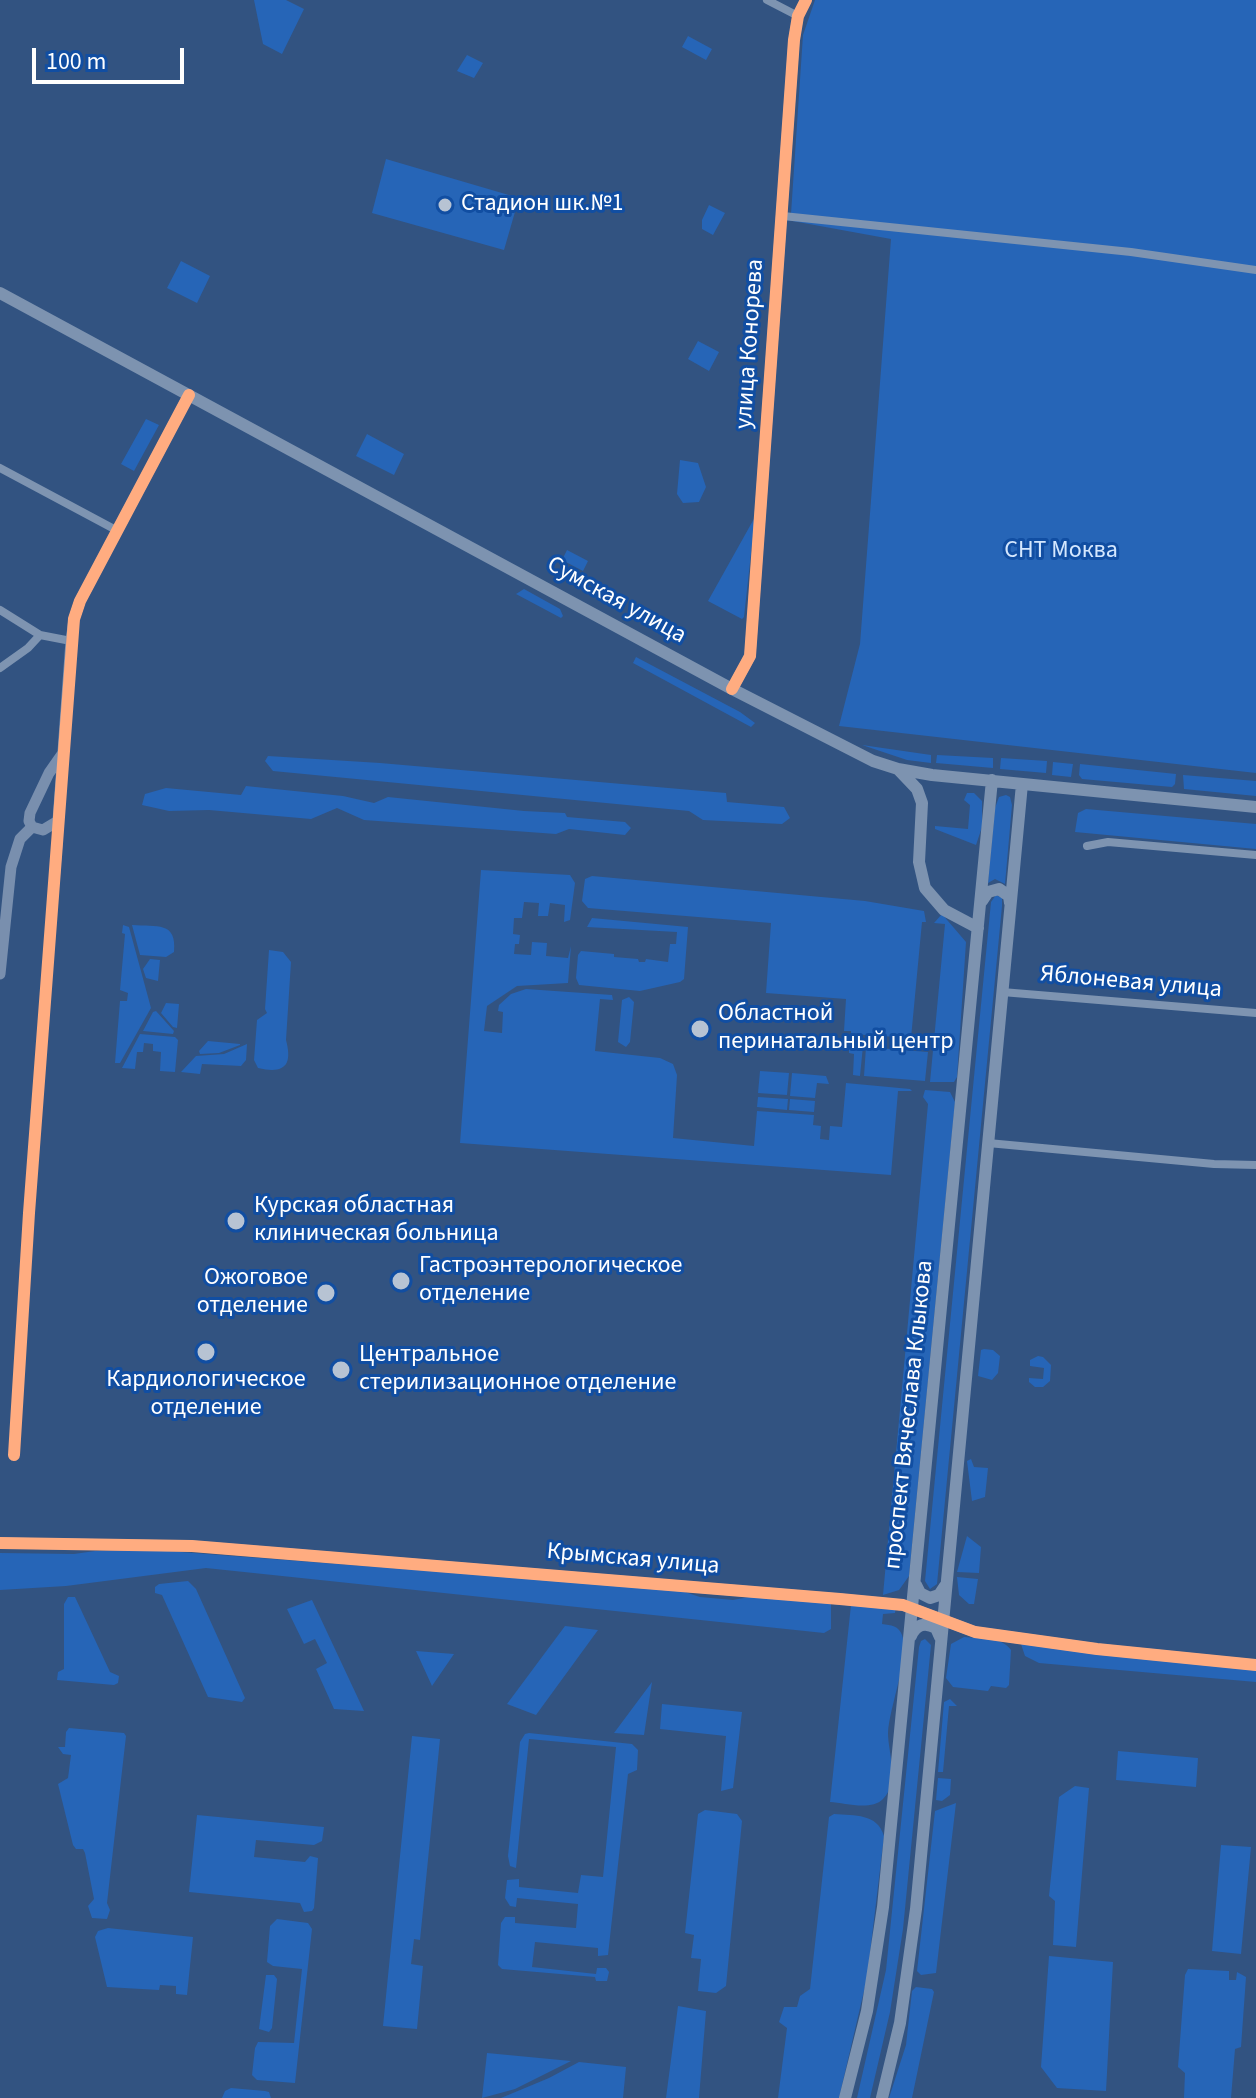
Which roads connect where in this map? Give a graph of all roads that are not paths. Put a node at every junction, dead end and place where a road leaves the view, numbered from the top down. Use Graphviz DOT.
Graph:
graph roads {
  1 [pos="767,0"];
  2 [pos="806,0"];
  3 [pos="798,16"];
  4 [pos="783,216"];
  5 [pos="1256,270"];
  6 [pos="0,293"];
  7 [pos="189,395"];
  8 [pos="0,468"];
  9 [pos="116,530"];
  10 [pos="0,610"];
  11 [pos="40,635"];
  12 [pos="71,641"];
  13 [pos="0,668"];
  14 [pos="732,689"];
  15 [pos="63,753"];
  16 [pos="898,769"];
  17 [pos="992,780"];
  18 [pos="1022,784"];
  19 [pos="1256,807"];
  20 [pos="58,821"];
  21 [pos="32,827"];
  22 [pos="1087,846"];
  23 [pos="1256,855"];
  24 [pos="981,904"];
  25 [pos="1011,904"];
  26 [pos="978,928"];
  27 [pos="0,974"];
  28 [pos="1002,992"];
  29 [pos="1256,1013"];
  30 [pos="988,1143"];
  31 [pos="1256,1165"];
  32 [pos="14,1455"];
  33 [pos="0,1543"];
  34 [pos="916,1582"];
  35 [pos="946,1584"];
  36 [pos="913,1608"];
  37 [pos="942,1618"];
  38 [pos="910,1637"];
  39 [pos="940,1640"];
  40 [pos="1256,1665"];
  41 [pos="845,2098"];
  42 [pos="882,2098"];
  1 -- 3 [label="street"];
  2 -- 3 [label="street, улица Конорева"];
  3 -- 4 [label="street, улица Конорева"];
  4 -- 5 [label="street"];
  4 -- 14 [label="street, улица Конорева"];
  6 -- 7 [label="main road, Сумская улица"];
  7 -- 9 [label="street"];
  7 -- 14 [label="main road, Сумская улица"];
  8 -- 9 [label="street"];
  9 -- 12 [label="street"];
  10 -- 11 [label="street"];
  11 -- 12 [label="street"];
  11 -- 13 [label="street"];
  12 -- 15 [label="street"];
  14 -- 16 [label="main road, Сумская улица"];
  15 -- 20 [label="street"];
  15 -- 21 [label="street"];
  16 -- 17 [label="main road, Сумская улица"];
  16 -- 26 [label="main road"];
  17 -- 18 [label="main road, Сумская улица"];
  17 -- 24 [label="main road, проспект Вячеслава Клыкова"];
  18 -- 19 [label="main road, Сумская улица"];
  18 -- 25 [label="main road, проспект Вячеслава Клыкова"];
  20 -- 21 [label="street"];
  20 -- 32 [label="street"];
  21 -- 27 [label="street"];
  22 -- 23 [label="street"];
  24 -- 25 [label="main road"];
  24 -- 26 [label="main road, проспект Вячеслава Клыкова"];
  25 -- 28 [label="main road, проспект Вячеслава Клыкова"];
  26 -- 34 [label="main road, проспект Вячеслава Клыкова"];
  28 -- 29 [label="street, Яблоневая улица"];
  28 -- 30 [label="main road, проспект Вячеслава Клыкова"];
  30 -- 31 [label="street"];
  30 -- 35 [label="main road, проспект Вячеслава Клыкова"];
  33 -- 36 [label="street, Крымская улица"];
  34 -- 35 [label="main road"];
  34 -- 36 [label="main road, проспект Вячеслава Клыкова"];
  35 -- 37 [label="main road, проспект Вячеслава Клыкова"];
  36 -- 37 [label="street, Крымская улица"];
  36 -- 38 [label="main road, проспект Вячеслава Клыкова"];
  37 -- 39 [label="main road, проспект Вячеслава Клыкова"];
  37 -- 40 [label="street, Крымская улица"];
  38 -- 39 [label="main road"];
  38 -- 41 [label="main road, проспект Вячеслава Клыкова"];
  39 -- 42 [label="main road, проспект Вячеслава Клыкова"];
}
